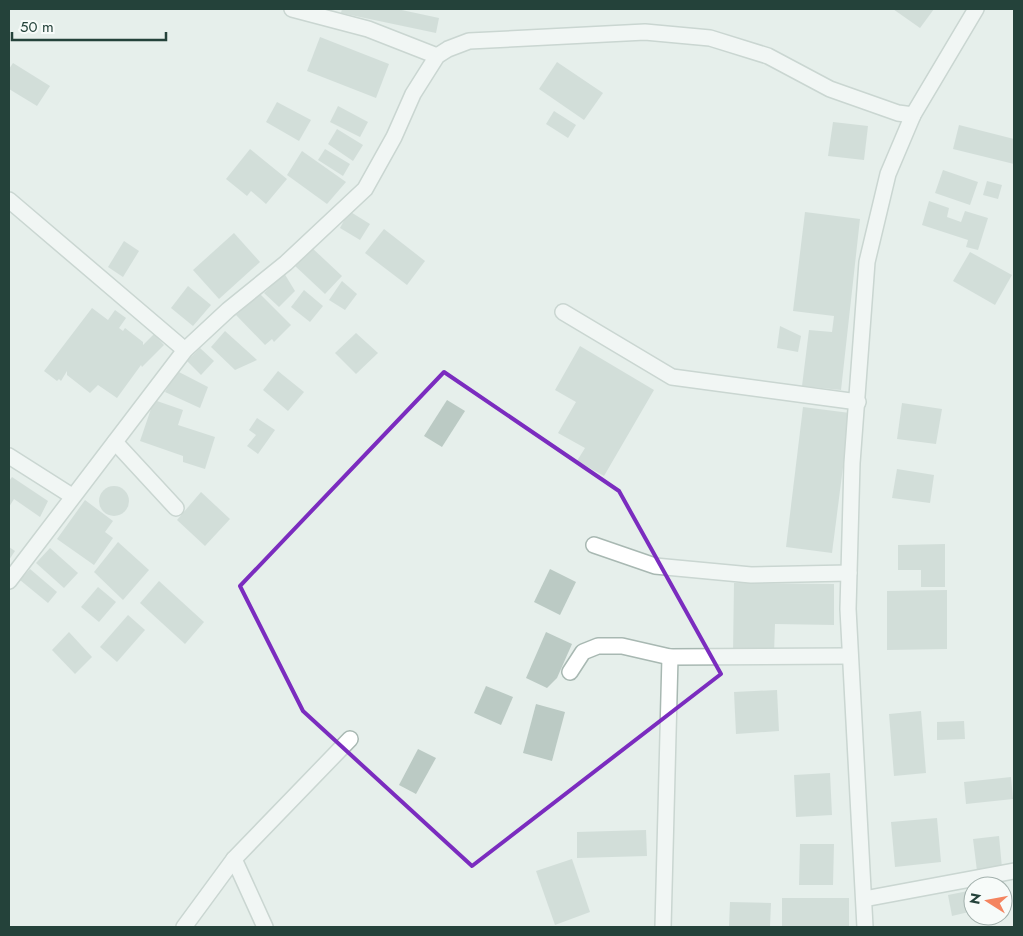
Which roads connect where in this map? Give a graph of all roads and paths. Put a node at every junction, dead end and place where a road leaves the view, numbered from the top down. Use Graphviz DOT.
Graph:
graph roads {
  1 [pos="292,9"];
  2 [pos="976,9"];
  3 [pos="438,56"];
  4 [pos="913,115"];
  5 [pos="9,200"];
  6 [pos="562,312"];
  7 [pos="185,350"];
  8 [pos="858,402"];
  9 [pos="115,442"];
  10 [pos="9,456"];
  11 [pos="72,496"];
  12 [pos="176,508"];
  13 [pos="594,546"];
  14 [pos="849,573"];
  15 [pos="9,581"];
  16 [pos="850,656"];
  17 [pos="670,657"];
  18 [pos="570,672"];
  19 [pos="350,739"];
  20 [pos="234,859"];
  21 [pos="1014,871"];
  22 [pos="864,899"];
  23 [pos="184,927"];
  24 [pos="265,927"];
  25 [pos="663,927"];
  26 [pos="865,927"];
  1 -- 3 [label="street"];
  2 -- 4 [label="street"];
  3 -- 4 [label="street"];
  3 -- 7 [label="street"];
  4 -- 8 [label="street"];
  5 -- 7 [label="street"];
  6 -- 8 [label="street"];
  7 -- 9 [label="street"];
  8 -- 14 [label="street"];
  9 -- 11 [label="street"];
  9 -- 12 [label="street"];
  10 -- 11 [label="street"];
  11 -- 15 [label="street"];
  13 -- 14 [label="street"];
  14 -- 16 [label="street"];
  16 -- 17 [label="street"];
  16 -- 22 [label="street"];
  17 -- 18 [label="street"];
  17 -- 25 [label="street"];
  19 -- 20 [label="street"];
  20 -- 23 [label="street"];
  20 -- 24 [label="street"];
  21 -- 22 [label="street"];
  22 -- 26 [label="street"];
}
